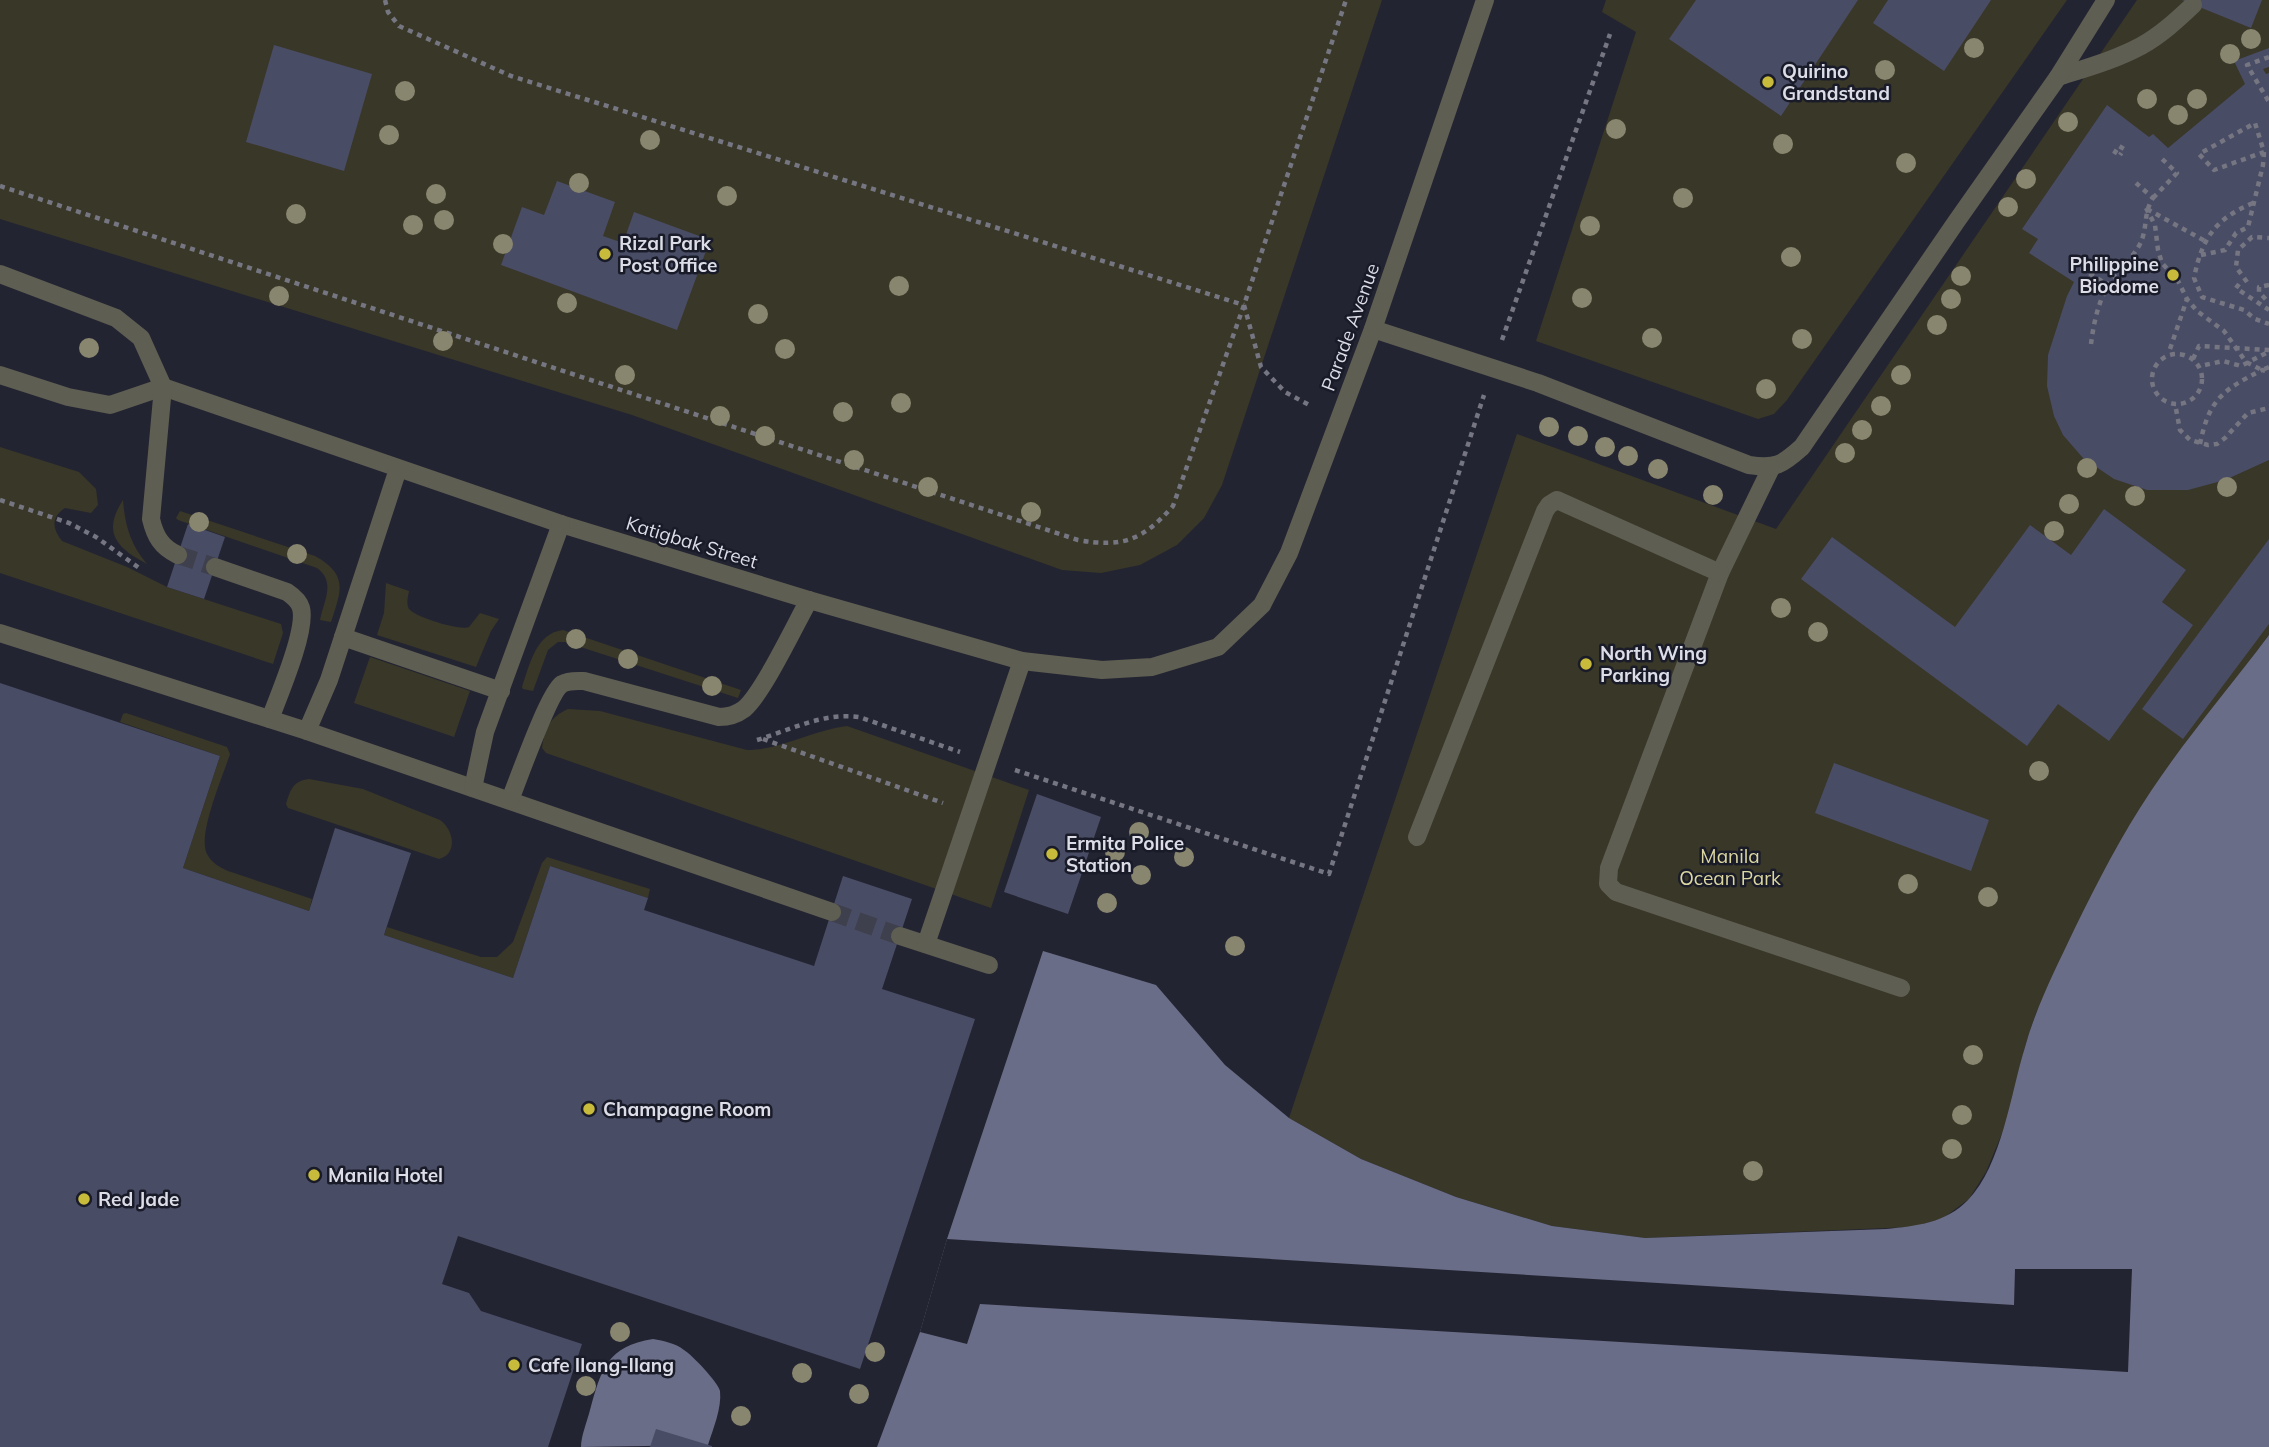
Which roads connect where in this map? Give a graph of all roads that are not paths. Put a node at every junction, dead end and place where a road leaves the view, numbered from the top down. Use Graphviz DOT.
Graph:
graph roads {
  1 [pos="1485,0"];
  2 [pos="2106,0"];
  3 [pos="2193,5"];
  4 [pos="2058,77"];
  5 [pos="0,274"];
  6 [pos="1373,329"];
  7 [pos="0,375"];
  8 [pos="163,387"];
  9 [pos="1771,468"];
  10 [pos="398,469"];
  11 [pos="561,524"];
  12 [pos="178,555"];
  13 [pos="215,567"];
  14 [pos="1720,573"];
  15 [pos="809,600"];
  16 [pos="0,633"];
  17 [pos="343,637"];
  18 [pos="1218,647"];
  19 [pos="1022,661"];
  20 [pos="501,691"];
  21 [pos="270,719"];
  22 [pos="307,731"];
  23 [pos="472,788"];
  24 [pos="510,800"];
  25 [pos="1417,837"];
  26 [pos="832,912"];
  27 [pos="900,936"];
  28 [pos="926,944"];
  29 [pos="989,965"];
  30 [pos="1901,988"];
  1 -- 6 [label="street, Parade Avenue"];
  2 -- 4 [label="street"];
  3 -- 4 [label="street"];
  4 -- 9 [label="street"];
  5 -- 8 [label="street"];
  6 -- 9 [label="street"];
  6 -- 18 [label="street, Parade Avenue"];
  7 -- 8 [label="street"];
  8 -- 10 [label="street, Katigbak Street"];
  8 -- 12 [label="street"];
  9 -- 14 [label="street"];
  10 -- 11 [label="street, Katigbak Street"];
  10 -- 17 [label="street"];
  11 -- 15 [label="street, Katigbak Street"];
  11 -- 20 [label="street"];
  13 -- 21 [label="street"];
  14 -- 25 [label="street"];
  14 -- 30 [label="street"];
  15 -- 19 [label="street, Katigbak Street"];
  15 -- 24 [label="street"];
  16 -- 21 [label="street"];
  17 -- 20 [label="street"];
  17 -- 22 [label="street"];
  18 -- 19 [label="street, Katigbak Street"];
  19 -- 28 [label="street"];
  20 -- 23 [label="street"];
  21 -- 22 [label="street"];
  22 -- 23 [label="street"];
  23 -- 24 [label="street"];
  24 -- 26 [label="street"];
  27 -- 28 [label="street"];
  28 -- 29 [label="street"];
}
